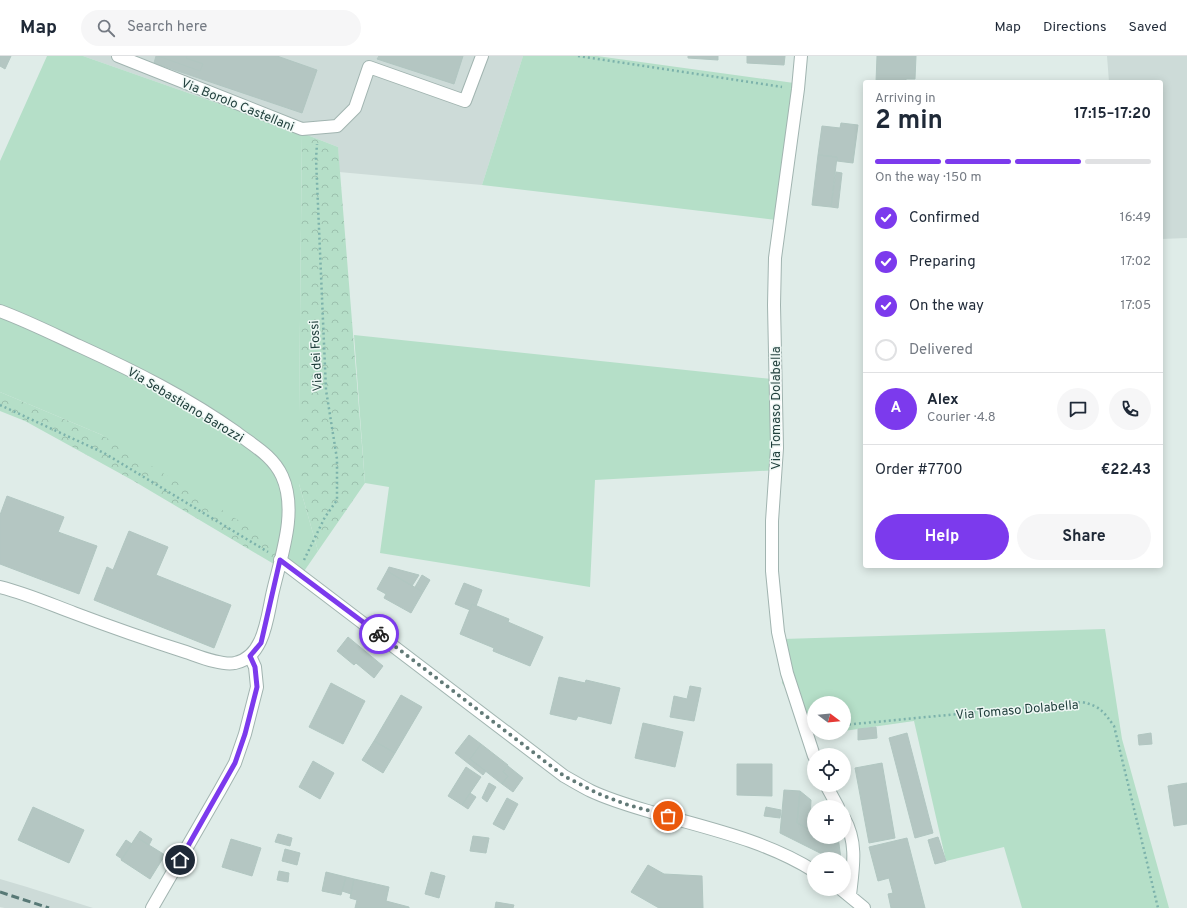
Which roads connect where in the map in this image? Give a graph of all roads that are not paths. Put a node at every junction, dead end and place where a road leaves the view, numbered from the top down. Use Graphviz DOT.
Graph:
graph roads {
  1 [pos="118,56"];
  2 [pos="482,56"];
  3 [pos="800,56"];
  4 [pos="0,311"];
  5 [pos="280,560"];
  6 [pos="0,588"];
  7 [pos="250,656"];
  8 [pos="811,748"];
  9 [pos="851,836"];
  10 [pos="807,866"];
  11 [pos="851,871"];
  12 [pos="850,896"];
  13 [pos="152,908"];
  14 [pos="864,908"];
  1 -- 2 [label="street, Via Borolo Castellani"];
  3 -- 8 [label="street, Via Tomaso Dolabella"];
  4 -- 5 [label="street, Via Sebastiano Barozzi"];
  5 -- 7 [label="street, Via Sebastiano Barozzi"];
  5 -- 10 [label="street"];
  6 -- 7 [label="street"];
  7 -- 13 [label="street"];
  9 -- 11 [label="street"];
  12 -- 14 [label="street"];
}
